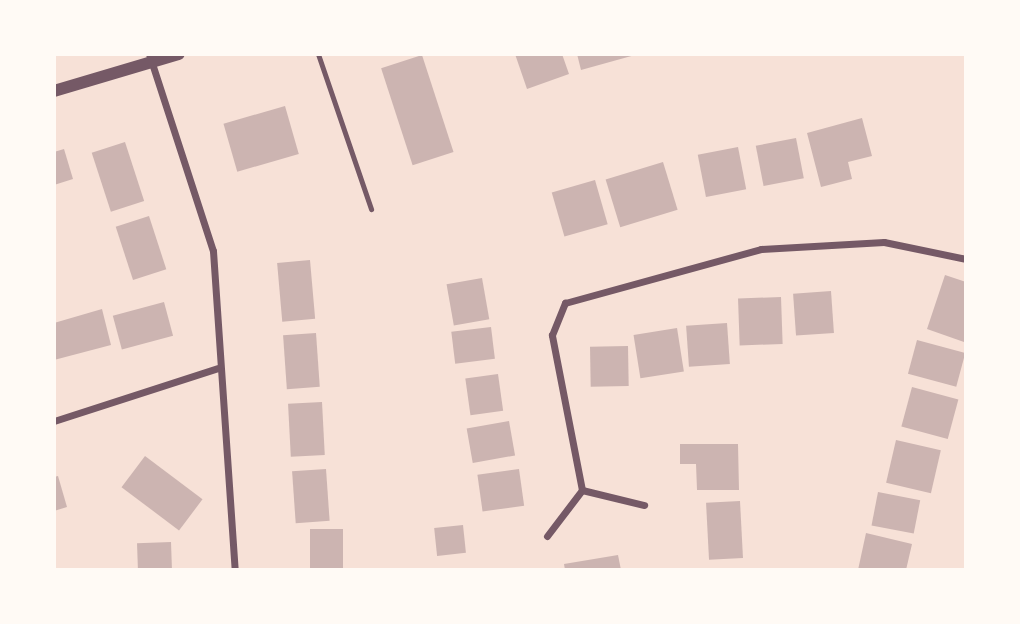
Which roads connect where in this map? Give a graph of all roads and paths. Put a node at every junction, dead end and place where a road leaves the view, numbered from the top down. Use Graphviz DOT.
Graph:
graph roads {
  1 [pos="179,54"];
  2 [pos="318,54"];
  3 [pos="150,58"];
  4 [pos="54,91"];
  5 [pos="371,209"];
  6 [pos="966,259"];
  7 [pos="218,368"];
  8 [pos="54,421"];
  9 [pos="582,490"];
  10 [pos="645,505"];
  11 [pos="547,536"];
  12 [pos="235,570"];
  1 -- 3 [label="street"];
  2 -- 5 [label="lane"];
  3 -- 4 [label="street"];
  3 -- 7 [label="street"];
  6 -- 9 [label="street"];
  7 -- 8 [label="street"];
  7 -- 12 [label="street"];
  9 -- 10 [label="street"];
  9 -- 11 [label="street"];
}
